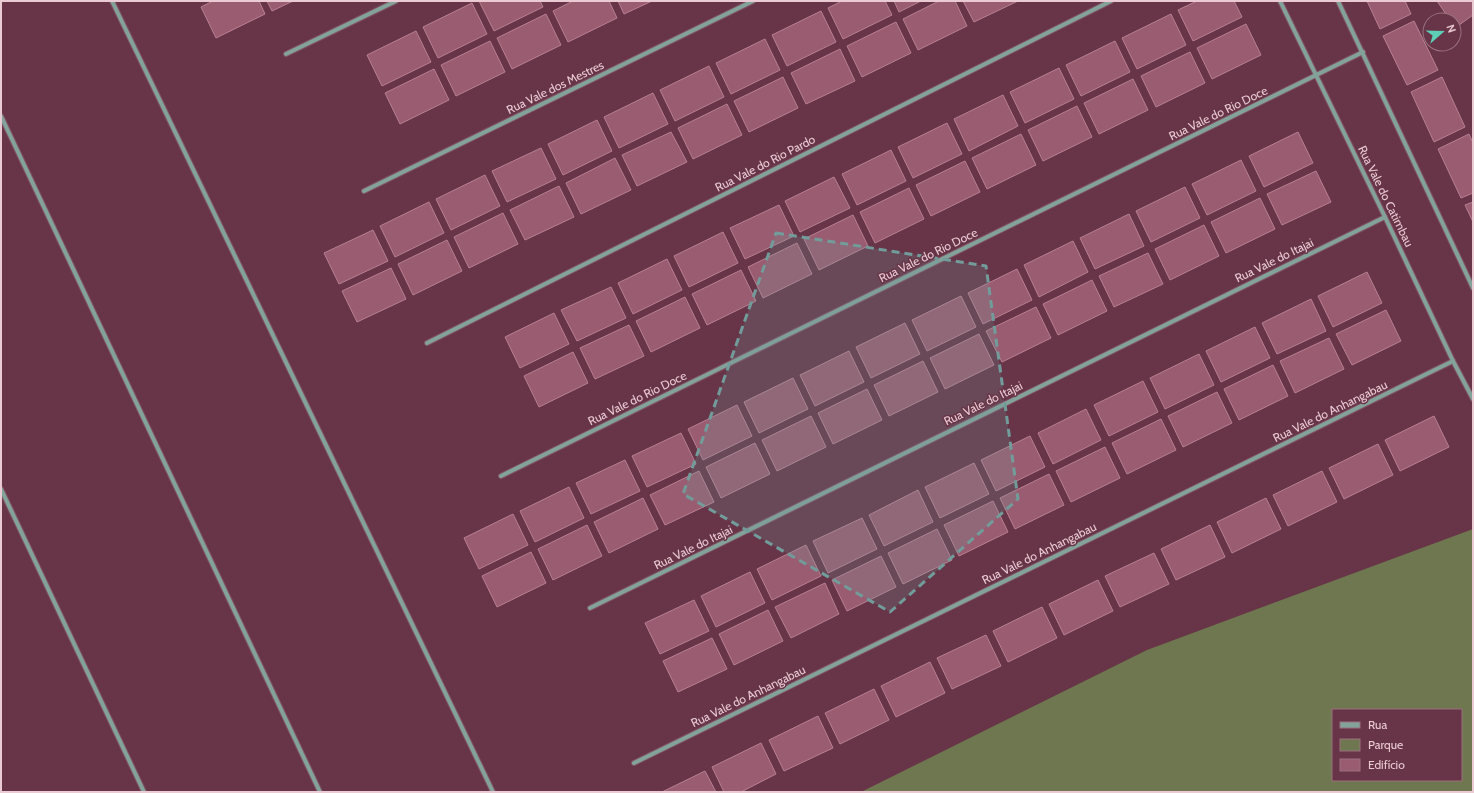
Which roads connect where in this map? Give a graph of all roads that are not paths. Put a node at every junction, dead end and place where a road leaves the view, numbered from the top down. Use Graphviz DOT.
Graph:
graph roads {
  1 [pos="112,1"];
  2 [pos="396,1"];
  3 [pos="753,1"];
  4 [pos="1111,1"];
  5 [pos="1280,1"];
  6 [pos="1338,1"];
  7 [pos="1363,52"];
  8 [pos="286,54"];
  9 [pos="1316,76"];
  10 [pos="1,116"];
  11 [pos="364,190"];
  12 [pos="1385,217"];
  13 [pos="1473,288"];
  14 [pos="427,343"];
  15 [pos="1453,362"];
  16 [pos="1473,400"];
  17 [pos="500,476"];
  18 [pos="1,489"];
  19 [pos="590,608"];
  20 [pos="634,763"];
  21 [pos="144,792"];
  22 [pos="320,792"];
  23 [pos="493,792"];
  1 -- 23 [label="street"];
  2 -- 8 [label="street"];
  3 -- 11 [label="street, Rua Vale dos Mestres"];
  4 -- 14 [label="street, Rua Vale do Rio Pardo"];
  5 -- 9 [label="street, Rua Vale do Catimbau"];
  6 -- 7 [label="street"];
  7 -- 9 [label="street, Rua Vale do Rio Doce"];
  7 -- 13 [label="street"];
  9 -- 12 [label="street, Rua Vale do Catimbau"];
  9 -- 17 [label="street, Rua Vale do Rio Doce"];
  10 -- 22 [label="street"];
  12 -- 15 [label="street, Rua Vale do Catimbau"];
  12 -- 19 [label="street, Rua Vale do Itajai"];
  15 -- 16 [label="street, Rua Vale do Catimbau"];
  15 -- 20 [label="street, Rua Vale do Anhangabau"];
  18 -- 21 [label="street"];
}
